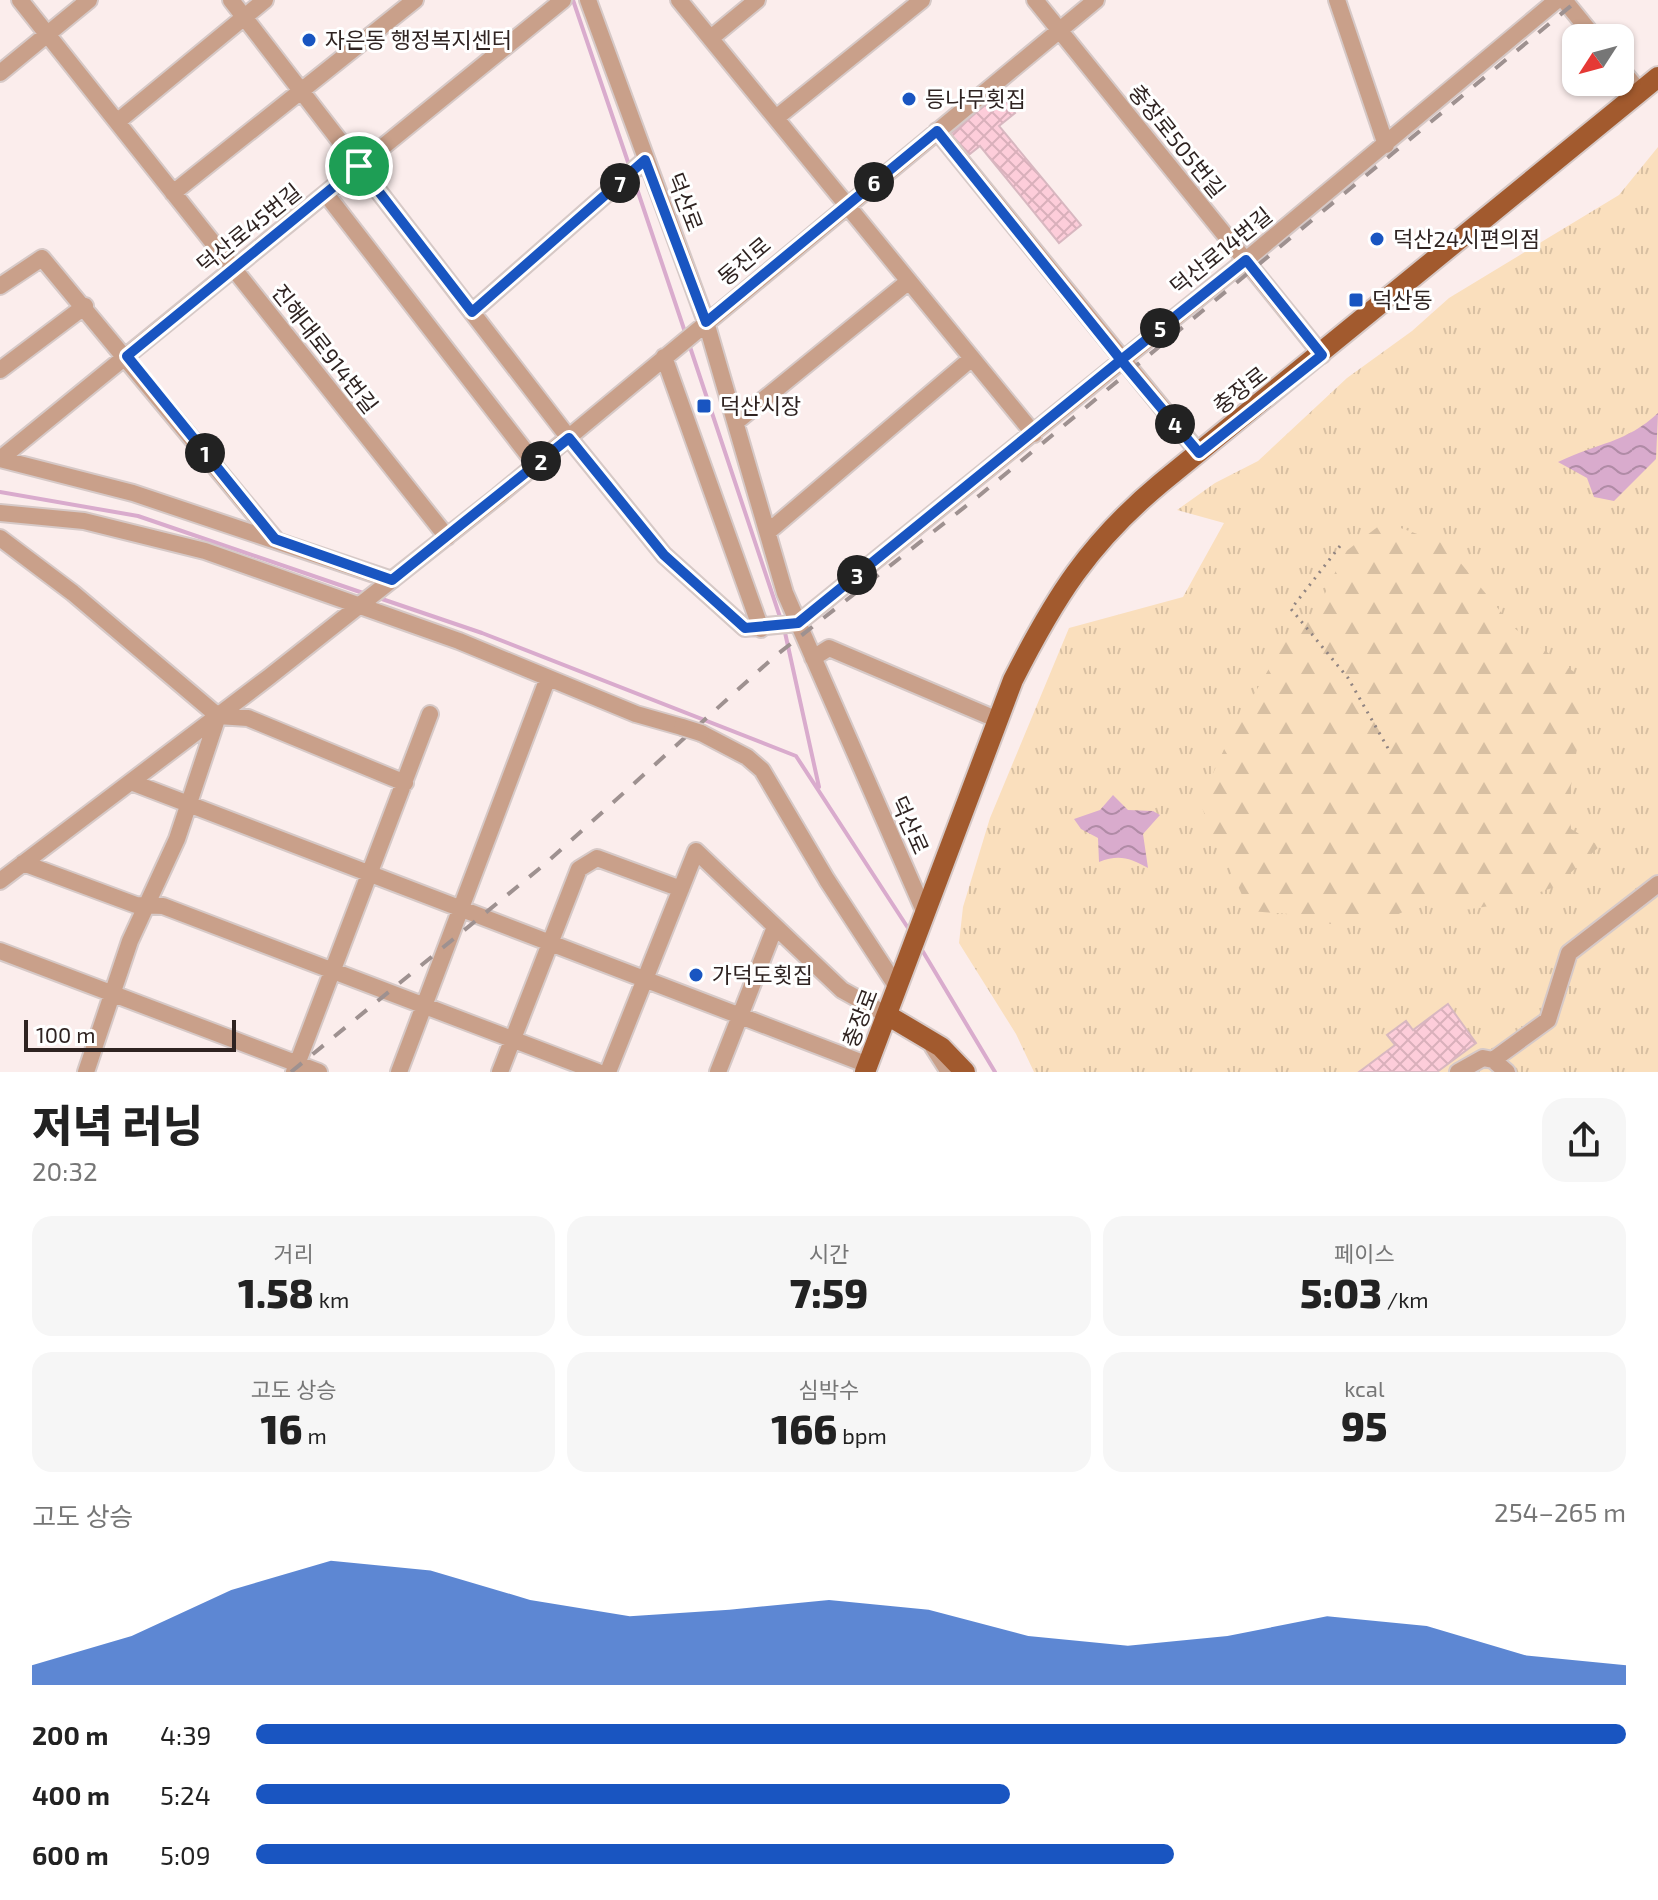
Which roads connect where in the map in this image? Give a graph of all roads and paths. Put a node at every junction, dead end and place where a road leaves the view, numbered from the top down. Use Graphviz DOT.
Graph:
graph roads {
  1 [pos="20,0"];
  2 [pos="89,0"];
  3 [pos="231,0"];
  4 [pos="265,0"];
  5 [pos="415,0"];
  6 [pos="563,0"];
  7 [pos="588,0"];
  8 [pos="679,0"];
  9 [pos="757,0"];
  10 [pos="922,0"];
  11 [pos="1035,0"];
  12 [pos="1096,0"];
  13 [pos="1337,0"];
  14 [pos="1557,0"];
  15 [pos="1564,0"];
  16 [pos="542,8"];
  17 [pos="244,17"];
  18 [pos="1584,24"];
  19 [pos="1059,30"];
  20 [pos="47,34"];
  21 [pos="711,38"];
  22 [pos="0,73"];
  23 [pos="1658,77"];
  24 [pos="1634,85"];
  25 [pos="301,91"];
  26 [pos="1640,92"];
  27 [pos="776,118"];
  28 [pos="117,122"];
  29 [pos="937,131"];
  30 [pos="1386,145"];
  31 [pos="645,160"];
  32 [pos="359,166"];
  33 [pos="173,193"];
  34 [pos="326,194"];
  35 [pos="847,205"];
  36 [pos="1246,260"];
  37 [pos="234,269"];
  38 [pos="909,281"];
  39 [pos="0,286"];
  40 [pos="85,306"];
  41 [pos="472,312"];
  42 [pos="706,322"];
  43 [pos="1322,355"];
  44 [pos="127,356"];
  45 [pos="664,357"];
  46 [pos="972,358"];
  47 [pos="1121,360"];
  48 [pos="0,370"];
  49 [pos="736,422"];
  50 [pos="575,433"];
  51 [pos="1034,434"];
  52 [pos="1199,453"];
  53 [pos="0,459"];
  54 [pos="536,465"];
  55 [pos="0,513"];
  56 [pos="768,532"];
  57 [pos="447,537"];
  58 [pos="0,538"];
  59 [pos="275,539"];
  60 [pos="1340,546"];
  61 [pos="392,580"];
  62 [pos="360,607"];
  63 [pos="798,623"];
  64 [pos="761,629"];
  65 [pos="813,658"];
  66 [pos="546,683"];
  67 [pos="430,714"];
  68 [pos="218,716"];
  69 [pos="998,720"];
  70 [pos="1389,750"];
  71 [pos="131,782"];
  72 [pos="405,783"];
  73 [pos="188,804"];
  74 [pos="23,863"];
  75 [pos="371,876"];
  76 [pos="0,881"];
  77 [pos="1658,884"];
  78 [pos="681,889"];
  79 [pos="145,906"];
  80 [pos="461,910"];
  81 [pos="925,913"];
  82 [pos="775,927"];
  83 [pos="550,944"];
  84 [pos="0,951"];
  85 [pos="334,970"];
  86 [pos="644,980"];
  87 [pos="898,983"];
  88 [pos="111,991"];
  89 [pos="426,1005"];
  90 [pos="887,1015"];
  91 [pos="740,1017"];
  92 [pos="926,1036"];
  93 [pos="513,1039"];
  94 [pos="1493,1060"];
  95 [pos="295,1068"];
  96 [pos="866,1069"];
  97 [pos="86,1072"];
  98 [pos="319,1072"];
  99 [pos="399,1072"];
  100 [pos="500,1072"];
  101 [pos="598,1072"];
  102 [pos="608,1072"];
  103 [pos="718,1072"];
  104 [pos="949,1072"];
  105 [pos="965,1072"];
  106 [pos="1458,1072"];
  107 [pos="1507,1072"];
  1 -- 20 [label="street, 진해대로914번길"];
  2 -- 20 [label="street"];
  3 -- 17 [label="street"];
  4 -- 17 [label="street"];
  5 -- 25 [label="street"];
  6 -- 16 [label="street, 덕산로45번길"];
  7 -- 31 [label="street, 덕산로"];
  8 -- 21 [label="street"];
  9 -- 21 [label="street"];
  10 -- 27 [label="street"];
  11 -- 19 [label="street, 충장로505번길"];
  12 -- 19 [label="street, 동진로"];
  13 -- 30 [label="street"];
  14 -- 30 [label="street, 덕산로14번길"];
  15 -- 18 [label="street"];
  16 -- 32 [label="street, 덕산로45번길"];
  17 -- 25 [label="street"];
  17 -- 28 [label="street"];
  19 -- 29 [label="street, 동진로"];
  19 -- 36 [label="street, 충장로505번길"];
  20 -- 22 [label="street"];
  20 -- 28 [label="street, 진해대로914번길"];
  21 -- 27 [label="street"];
  23 -- 26 [label="main road, 충장로"];
  24 -- 26 [label="street"];
  25 -- 32 [label="street"];
  25 -- 33 [label="street"];
  26 -- 43 [label="main road, 충장로"];
  27 -- 35 [label="street"];
  28 -- 33 [label="street, 진해대로914번길"];
  29 -- 35 [label="street, 동진로"];
  29 -- 47 [label="street"];
  30 -- 36 [label="street, 덕산로14번길"];
  31 -- 41 [label="street"];
  31 -- 42 [label="street, 덕산로"];
  32 -- 34 [label="street, 덕산로45번길"];
  32 -- 41 [label="street"];
  33 -- 37 [label="street, 진해대로914번길"];
  34 -- 37 [label="street, 덕산로45번길"];
  34 -- 54 [label="street"];
  35 -- 38 [label="street"];
  35 -- 42 [label="street, 동진로"];
  36 -- 43 [label="street, 충장로505번길"];
  36 -- 47 [label="street, 덕산로14번길"];
  37 -- 44 [label="street, 덕산로45번길"];
  37 -- 57 [label="street, 진해대로914번길"];
  38 -- 46 [label="street"];
  38 -- 49 [label="street"];
  39 -- 40 [label="street"];
  40 -- 44 [label="street"];
  40 -- 48 [label="street"];
  41 -- 50 [label="street"];
  42 -- 45 [label="street, 동진로"];
  42 -- 49 [label="street, 덕산로"];
  43 -- 52 [label="main road, 충장로"];
  44 -- 53 [label="street, 덕산로45번길"];
  44 -- 59 [label="street"];
  45 -- 50 [label="street, 동진로"];
  45 -- 64 [label="street"];
  46 -- 51 [label="street"];
  46 -- 56 [label="street"];
  47 -- 51 [label="street, 덕산로14번길"];
  47 -- 52 [label="street"];
  49 -- 56 [label="street, 덕산로"];
  50 -- 54 [label="street, 동진로"];
  50 -- 64 [label="street"];
  51 -- 63 [label="street, 덕산로14번길"];
  52 -- 69 [label="main road, 충장로"];
  53 -- 59 [label="street"];
  54 -- 57 [label="street, 동진로"];
  55 -- 62 [label="street"];
  56 -- 63 [label="street, 덕산로"];
  57 -- 61 [label="street, 동진로"];
  58 -- 68 [label="street"];
  59 -- 61 [label="street"];
  60 -- 70 [label="path"];
  61 -- 62 [label="street, 동진로"];
  62 -- 68 [label="street, 동진로"];
  62 -- 87 [label="street, bridge"];
  63 -- 64 [label="street"];
  63 -- 65 [label="street, 덕산로"];
  65 -- 69 [label="street"];
  65 -- 81 [label="street, 덕산로"];
  66 -- 80 [label="street"];
  67 -- 72 [label="street"];
  68 -- 71 [label="street, 동진로"];
  68 -- 72 [label="street"];
  68 -- 73 [label="street"];
  69 -- 81 [label="main road, 충장로"];
  71 -- 73 [label="street"];
  71 -- 74 [label="street, 동진로"];
  72 -- 75 [label="street"];
  73 -- 75 [label="street"];
  73 -- 79 [label="street"];
  74 -- 76 [label="street, 동진로"];
  74 -- 79 [label="street"];
  75 -- 80 [label="street"];
  75 -- 85 [label="street"];
  77 -- 94 [label="street"];
  78 -- 82 [label="street"];
  78 -- 83 [label="street"];
  78 -- 86 [label="street"];
  79 -- 85 [label="street"];
  79 -- 88 [label="street"];
  80 -- 83 [label="street"];
  80 -- 89 [label="street"];
  81 -- 87 [label="main road, 충장로"];
  82 -- 90 [label="street"];
  82 -- 91 [label="street"];
  83 -- 86 [label="street"];
  83 -- 93 [label="street"];
  84 -- 88 [label="street"];
  85 -- 89 [label="street"];
  85 -- 95 [label="street"];
  86 -- 91 [label="street"];
  86 -- 102 [label="street"];
  87 -- 90 [label="main road, 충장로"];
  88 -- 95 [label="street"];
  88 -- 97 [label="street"];
  89 -- 93 [label="street"];
  89 -- 99 [label="street"];
  90 -- 92 [label="main road"];
  90 -- 96 [label="main road, 충장로"];
  91 -- 96 [label="street"];
  91 -- 103 [label="street"];
  92 -- 104 [label="street"];
  92 -- 105 [label="main road"];
  93 -- 100 [label="street"];
  93 -- 101 [label="street"];
  94 -- 106 [label="street"];
  94 -- 107 [label="street"];
  95 -- 98 [label="street"];
}
